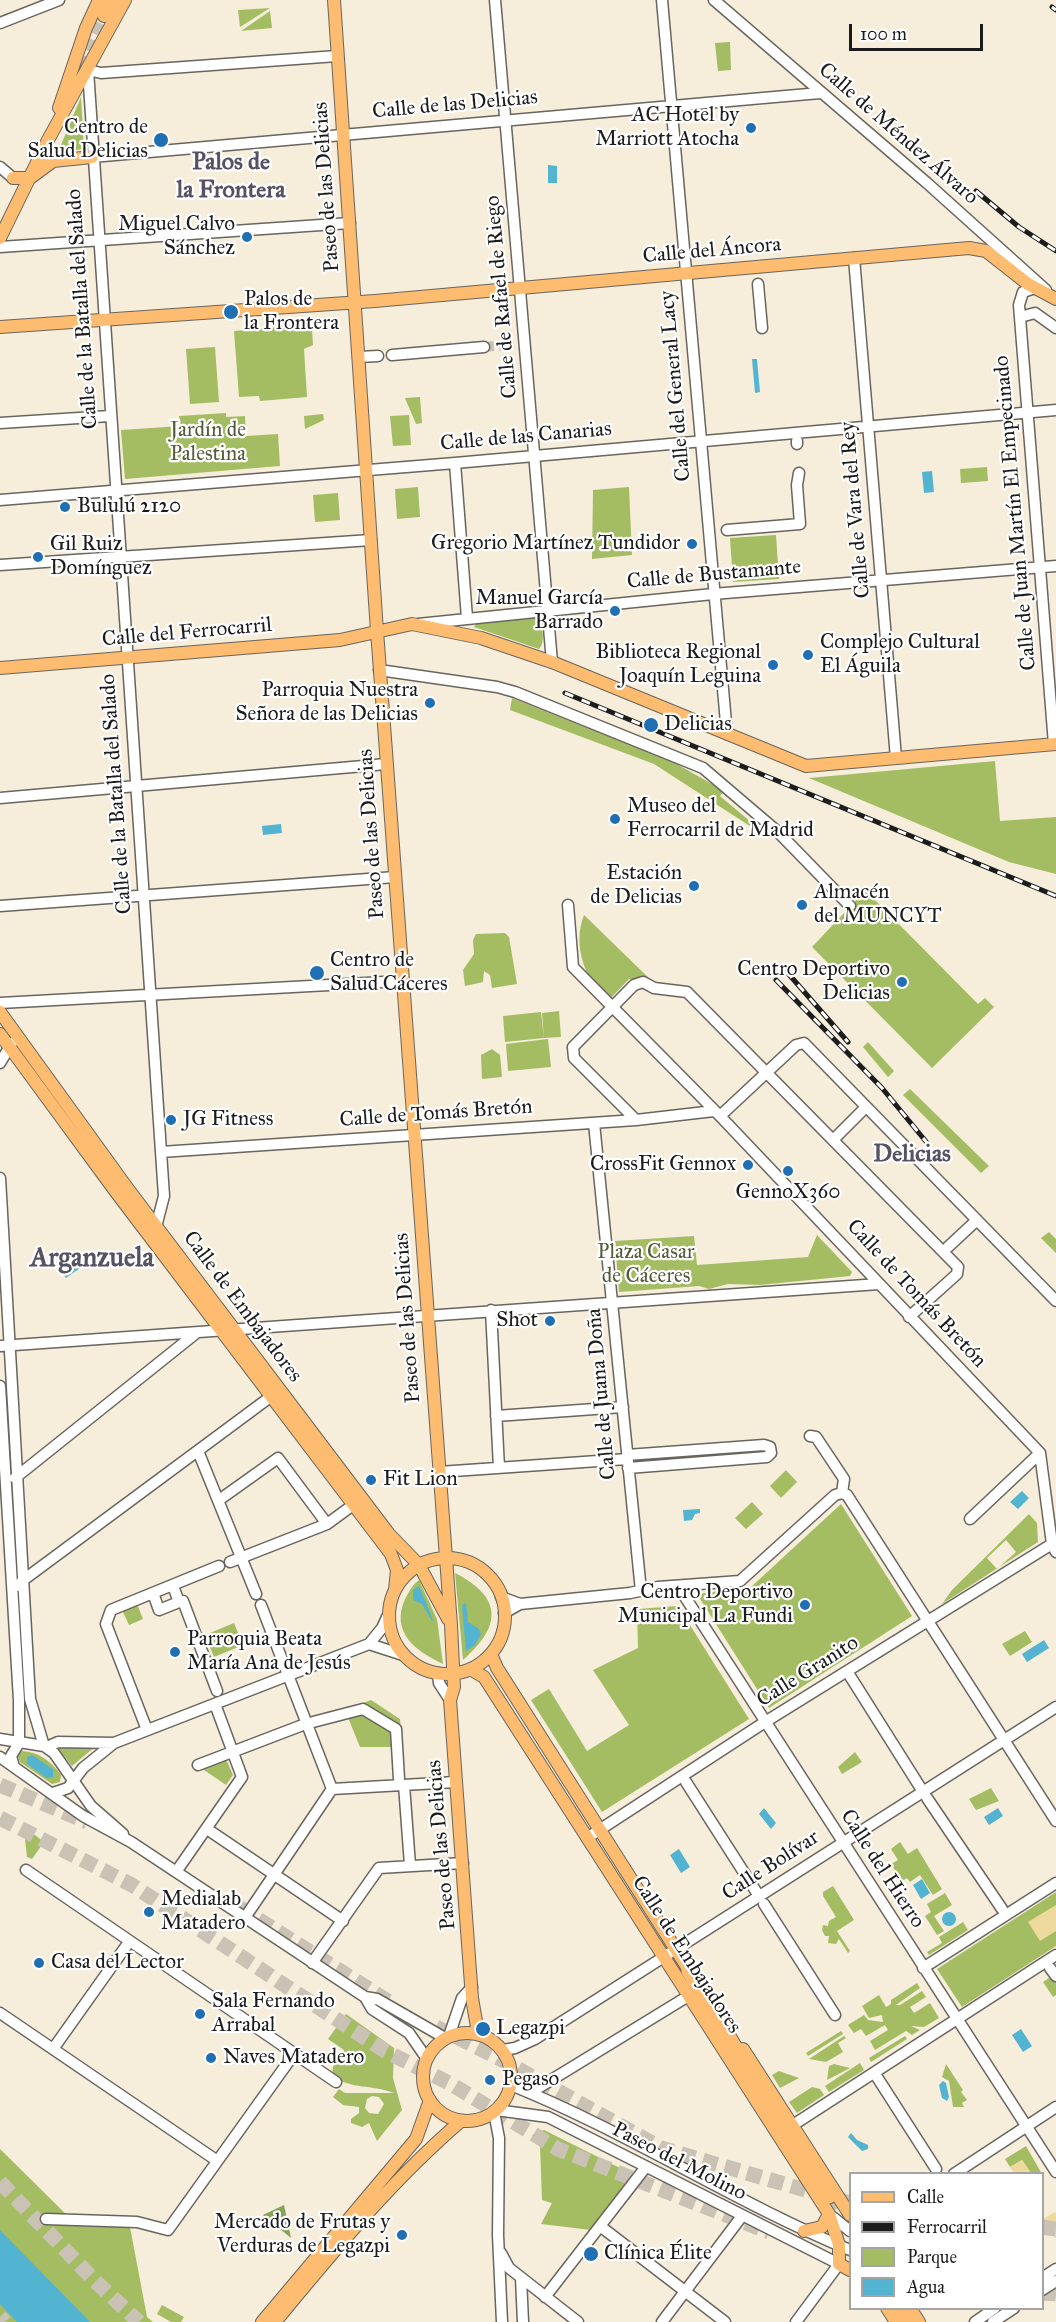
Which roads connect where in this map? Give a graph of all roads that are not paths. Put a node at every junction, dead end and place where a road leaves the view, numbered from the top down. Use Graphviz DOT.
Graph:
graph roads {
  1 [pos="59,0"];
  2 [pos="99,0"];
  3 [pos="112,0"];
  4 [pos="125,0"];
  5 [pos="333,0"];
  6 [pos="495,0"];
  7 [pos="662,0"];
  8 [pos="714,0"];
  9 [pos="104,16"];
  10 [pos="0,23"];
  11 [pos="337,56"];
  12 [pos="88,70"];
  13 [pos="820,93"];
  14 [pos="672,106"];
  15 [pos="506,120"];
  16 [pos="342,135"];
  17 [pos="48,140"];
  18 [pos="92,158"];
  19 [pos="0,167"];
  20 [pos="13,178"];
  21 [pos="30,178"];
  22 [pos="22,194"];
  23 [pos="350,223"];
  24 [pos="0,238"];
  25 [pos="98,240"];
  26 [pos="0,247"];
  27 [pos="854,258"];
  28 [pos="687,273"];
  29 [pos="758,284"];
  30 [pos="522,288"];
  31 [pos="1035,288"];
  32 [pos="1056,299"];
  33 [pos="356,302"];
  34 [pos="1020,317"];
  35 [pos="104,320"];
  36 [pos="0,327"];
  37 [pos="762,328"];
  38 [pos="1056,328"];
  39 [pos="484,347"];
  40 [pos="392,354"];
  41 [pos="378,356"];
  42 [pos="359,357"];
  43 [pos="1056,410"];
  44 [pos="1026,412"];
  45 [pos="110,417"];
  46 [pos="0,423"];
  47 [pos="869,426"];
  48 [pos="700,441"];
  49 [pos="535,456"];
  50 [pos="455,464"];
  51 [pos="366,470"];
  52 [pos="799,473"];
  53 [pos="116,492"];
  54 [pos="0,500"];
  55 [pos="727,530"];
  56 [pos="371,540"];
  57 [pos="121,556"];
  58 [pos="0,565"];
  59 [pos="1056,566"];
  60 [pos="1039,567"];
  61 [pos="882,580"];
  62 [pos="713,594"];
  63 [pos="548,611"];
  64 [pos="467,618"];
  65 [pos="412,624"];
  66 [pos="376,631"];
  67 [pos="127,657"];
  68 [pos="552,662"];
  69 [pos="0,668"];
  70 [pos="379,670"];
  71 [pos="727,734"];
  72 [pos="1055,744"];
  73 [pos="896,758"];
  74 [pos="386,764"];
  75 [pos="136,787"];
  76 [pos="0,798"];
  77 [pos="395,877"];
  78 [pos="144,894"];
  79 [pos="568,905"];
  80 [pos="0,906"];
  81 [pos="850,906"];
  82 [pos="402,981"];
  83 [pos="151,994"];
  84 [pos="0,1003"];
  85 [pos="612,1009"];
  86 [pos="0,1012"];
  87 [pos="4,1029"];
  88 [pos="10,1047"];
  89 [pos="0,1063"];
  90 [pos="767,1072"];
  91 [pos="867,1107"];
  92 [pos="717,1113"];
  93 [pos="636,1120"];
  94 [pos="594,1123"];
  95 [pos="414,1136"];
  96 [pos="837,1136"];
  97 [pos="161,1152"];
  98 [pos="0,1178"];
  99 [pos="977,1220"];
  100 [pos="156,1227"];
  101 [pos="1,1228"];
  102 [pos="948,1247"];
  103 [pos="879,1284"];
  104 [pos="1056,1301"];
  105 [pos="612,1302"];
  106 [pos="490,1310"];
  107 [pos="427,1315"];
  108 [pos="909,1317"];
  109 [pos="229,1331"];
  110 [pos="195,1334"];
  111 [pos="5,1346"];
  112 [pos="0,1386"];
  113 [pos="275,1393"];
  114 [pos="623,1407"];
  115 [pos="496,1416"];
  116 [pos="2,1436"];
  117 [pos="810,1436"];
  118 [pos="14,1448"];
  119 [pos="198,1451"];
  120 [pos="1040,1453"];
  121 [pos="627,1461"];
  122 [pos="500,1468"];
  123 [pos="439,1472"];
  124 [pos="15,1478"];
  125 [pos="842,1493"];
  126 [pos="4,1499"];
  127 [pos="219,1500"];
  128 [pos="353,1505"];
  129 [pos="970,1520"];
  130 [pos="327,1524"];
  131 [pos="1054,1548"];
  132 [pos="445,1558"];
  133 [pos="235,1560"];
  134 [pos="419,1565"];
  135 [pos="219,1566"];
  136 [pos="22,1581"];
  137 [pos="176,1583"];
  138 [pos="678,1586"];
  139 [pos="395,1590"];
  140 [pos="640,1591"];
  141 [pos="153,1593"];
  142 [pos="256,1594"];
  143 [pos="13,1596"];
  144 [pos="501,1597"];
  145 [pos="182,1604"];
  146 [pos="520,1604"];
  147 [pos="261,1605"];
  148 [pos="388,1613"];
  149 [pos="504,1613"];
  150 [pos="928,1620"];
  151 [pos="451,1625"];
  152 [pos="369,1644"];
  153 [pos="490,1654"];
  154 [pos="403,1655"];
  155 [pos="470,1669"];
  156 [pos="438,1673"];
  157 [pos="453,1674"];
  158 [pos="290,1675"];
  159 [pos="850,1676"];
  160 [pos="216,1690"];
  161 [pos="450,1700"];
  162 [pos="215,1704"];
  163 [pos="1056,1707"];
  164 [pos="765,1722"];
  165 [pos="310,1723"];
  166 [pos="147,1730"];
  167 [pos="0,1739"];
  168 [pos="1005,1740"];
  169 [pos="19,1743"];
  170 [pos="114,1743"];
  171 [pos="45,1747"];
  172 [pos="232,1752"];
  173 [pos="0,1757"];
  174 [pos="198,1765"];
  175 [pos="14,1767"];
  176 [pos="73,1780"];
  177 [pos="401,1782"];
  178 [pos="456,1782"];
  179 [pos="686,1782"];
  180 [pos="920,1787"];
  181 [pos="332,1790"];
  182 [pos="53,1793"];
  183 [pos="927,1798"];
  184 [pos="1056,1821"];
  185 [pos="207,1829"];
  186 [pos="600,1829"];
  187 [pos="587,1838"];
  188 [pos="131,1842"];
  189 [pos="842,1844"];
  190 [pos="463,1863"];
  191 [pos="410,1865"];
  192 [pos="26,1870"];
  193 [pos="176,1872"];
  194 [pos="275,1875"];
  195 [pos="1056,1882"];
  196 [pos="757,1893"];
  197 [pos="764,1904"];
  198 [pos="1002,1909"];
  199 [pos="244,1919"];
  200 [pos="343,1921"];
  201 [pos="129,1942"];
  202 [pos="676,1950"];
  203 [pos="1056,1955"];
  204 [pos="664,1957"];
  205 [pos="312,1963"];
  206 [pos="923,1968"];
  207 [pos="689,1971"];
  208 [pos="472,1987"];
  209 [pos="690,1995"];
  210 [pos="365,1997"];
  211 [pos="0,2013"];
  212 [pos="835,2014"];
  213 [pos="957,2019"];
  214 [pos="478,2033"];
  215 [pos="447,2037"];
  216 [pos="53,2049"];
  217 [pos="503,2050"];
  218 [pos="294,2054"];
  219 [pos="426,2059"];
  220 [pos="877,2077"];
  221 [pos="336,2082"];
  222 [pos="511,2085"];
  223 [pos="530,2093"];
  224 [pos="430,2100"];
  225 [pos="1056,2107"];
  226 [pos="495,2111"];
  227 [pos="461,2121"];
  228 [pos="793,2125"];
  229 [pos="1026,2126"];
  230 [pos="216,2160"];
  231 [pos="645,2168"];
  232 [pos="936,2169"];
  233 [pos="957,2172"];
  234 [pos="1056,2172"];
  235 [pos="829,2196"];
  236 [pos="849,2213"];
  237 [pos="829,2214"];
  238 [pos="742,2216"];
  239 [pos="46,2219"];
  240 [pos="600,2226"];
  241 [pos="849,2230"];
  242 [pos="804,2231"];
  243 [pos="845,2247"];
  244 [pos="498,2248"];
  245 [pos="845,2267"];
  246 [pos="521,2278"];
  247 [pos="686,2292"];
  248 [pos="545,2297"];
  249 [pos="992,2310"];
  250 [pos="1011,2310"];
  251 [pos="262,2322"];
  252 [pos="275,2322"];
  253 [pos="502,2322"];
  254 [pos="523,2322"];
  255 [pos="578,2322"];
  256 [pos="662,2322"];
  257 [pos="724,2322"];
  258 [pos="796,2322"];
  259 [pos="975,2322"];
  260 [pos="993,2322"];
  1 -- 10 [label="street"];
  2 -- 17 [label="main road"];
  3 -- 9 [label="main road"];
  4 -- 12 [label="main road"];
  5 -- 11 [label="main road, Paseo de las Delicias"];
  6 -- 15 [label="street, Calle de Rafael de Riego"];
  7 -- 14 [label="street, Calle del General Lacy"];
  8 -- 13 [label="street, Calle de Méndez Álvaro"];
  11 -- 12 [label="street"];
  11 -- 16 [label="main road, Paseo de las Delicias"];
  12 -- 17 [label="main road"];
  12 -- 18 [label="street, Calle de la Batalla del Salado"];
  13 -- 14 [label="street, Calle de las Delicias"];
  13 -- 32 [label="street, Calle de Méndez Álvaro"];
  14 -- 15 [label="street, Calle de las Delicias"];
  14 -- 28 [label="street, Calle del General Lacy"];
  15 -- 16 [label="street, Calle de las Delicias"];
  15 -- 30 [label="street, Calle de Rafael de Riego"];
  16 -- 18 [label="street, Calle de las Delicias"];
  16 -- 23 [label="main road, Paseo de las Delicias"];
  17 -- 21 [label="main road"];
  18 -- 21 [label="main road"];
  18 -- 25 [label="street, Calle de la Batalla del Salado"];
  19 -- 20 [label="street"];
  20 -- 21 [label="main road"];
  20 -- 22 [label="main road"];
  21 -- 22 [label="main road"];
  22 -- 24 [label="main road"];
  23 -- 25 [label="street"];
  23 -- 33 [label="main road, Paseo de las Delicias"];
  25 -- 26 [label="street"];
  25 -- 35 [label="street, Calle de la Batalla del Salado"];
  27 -- 28 [label="main road, Calle del Áncora"];
  27 -- 31 [label="main road, Calle del Áncora"];
  27 -- 47 [label="street, Calle de Vara del Rey"];
  28 -- 30 [label="main road, Calle del Áncora"];
  28 -- 48 [label="street, Calle del General Lacy"];
  29 -- 37 [label="street"];
  30 -- 33 [label="main road, Calle del Áncora"];
  30 -- 49 [label="street, Calle de Rafael de Riego"];
  31 -- 32 [label="main road, Calle del Áncora"];
  31 -- 34 [label="street, Calle de Juan Martín El Empecinado"];
  33 -- 35 [label="main road, Calle del Áncora"];
  33 -- 42 [label="main road, Paseo de las Delicias"];
  34 -- 38 [label="street"];
  34 -- 44 [label="street, Calle de Juan Martín El Empecinado"];
  35 -- 36 [label="main road, Calle del Áncora"];
  35 -- 45 [label="street, Calle de la Batalla del Salado"];
  39 -- 40 [label="street"];
  41 -- 42 [label="street"];
  42 -- 51 [label="main road, Paseo de las Delicias"];
  43 -- 44 [label="street, Calle de las Canarias"];
  44 -- 47 [label="street, Calle de las Canarias"];
  44 -- 60 [label="street, Calle de Juan Martín El Empecinado"];
  45 -- 46 [label="street"];
  45 -- 53 [label="street, Calle de la Batalla del Salado"];
  47 -- 48 [label="street, Calle de las Canarias"];
  47 -- 61 [label="street, Calle de Vara del Rey"];
  48 -- 49 [label="street, Calle de las Canarias"];
  48 -- 62 [label="street, Calle del General Lacy"];
  49 -- 50 [label="street, Calle de las Canarias"];
  49 -- 63 [label="street, Calle de Rafael de Riego"];
  50 -- 51 [label="street, Calle de las Canarias"];
  50 -- 64 [label="street"];
  51 -- 53 [label="street, Calle de las Canarias"];
  51 -- 56 [label="main road, Paseo de las Delicias"];
  52 -- 55 [label="street"];
  53 -- 54 [label="street, Calle de las Canarias"];
  53 -- 57 [label="street, Calle de la Batalla del Salado"];
  56 -- 57 [label="street"];
  56 -- 66 [label="main road, Paseo de las Delicias"];
  57 -- 58 [label="street"];
  57 -- 67 [label="street, Calle de la Batalla del Salado"];
  59 -- 60 [label="street, Calle de Bustamante"];
  60 -- 61 [label="street, Calle de Bustamante"];
  60 -- 72 [label="street, Calle de Juan Martín El Empecinado"];
  61 -- 62 [label="street, Calle de Bustamante"];
  61 -- 73 [label="street, Calle de Vara del Rey"];
  62 -- 63 [label="street, Calle de Bustamante"];
  62 -- 71 [label="street, Calle del General Lacy"];
  63 -- 64 [label="street, Calle de Bustamante"];
  63 -- 68 [label="street, Calle de Rafael de Riego"];
  64 -- 65 [label="street, Calle de Bustamante"];
  65 -- 66 [label="main road, Calle de Bustamante"];
  65 -- 68 [label="main road"];
  66 -- 67 [label="main road, Calle del Ferrocarril"];
  66 -- 70 [label="main road, Paseo de las Delicias"];
  67 -- 69 [label="main road, Calle del Ferrocarril"];
  67 -- 75 [label="street, Calle de la Batalla del Salado"];
  68 -- 71 [label="main road"];
  70 -- 74 [label="main road, Paseo de las Delicias"];
  70 -- 81 [label="street"];
  71 -- 73 [label="main road"];
  72 -- 73 [label="main road"];
  74 -- 75 [label="street"];
  74 -- 77 [label="main road, Paseo de las Delicias"];
  75 -- 76 [label="street"];
  75 -- 78 [label="street, Calle de la Batalla del Salado"];
  77 -- 78 [label="street"];
  77 -- 82 [label="main road, Paseo de las Delicias"];
  78 -- 80 [label="street"];
  78 -- 83 [label="street, Calle de la Batalla del Salado"];
  79 -- 85 [label="street, Calle de Tomás Bretón"];
  82 -- 83 [label="street"];
  82 -- 95 [label="main road, Paseo de las Delicias"];
  83 -- 84 [label="street"];
  83 -- 97 [label="street, Calle de la Batalla del Salado"];
  85 -- 90 [label="street"];
  85 -- 92 [label="street, Calle de Tomás Bretón"];
  85 -- 93 [label="street"];
  86 -- 87 [label="main road, Calle de Embajadores"];
  87 -- 88 [label="main road, Calle de Embajadores"];
  87 -- 100 [label="main road, Calle de Embajadores"];
  88 -- 89 [label="street"];
  88 -- 109 [label="main road, Calle de Embajadores"];
  90 -- 91 [label="street"];
  90 -- 92 [label="street"];
  90 -- 108 [label="street"];
  91 -- 96 [label="street"];
  91 -- 99 [label="street"];
  92 -- 93 [label="street, Calle de Tomás Bretón"];
  92 -- 103 [label="street, Calle de Tomás Bretón"];
  93 -- 94 [label="street, Calle de Tomás Bretón"];
  94 -- 95 [label="street, Calle de Tomás Bretón"];
  94 -- 105 [label="street, Calle de Juana Doña"];
  95 -- 97 [label="street, Calle de Tomás Bretón"];
  95 -- 107 [label="main road, Paseo de las Delicias"];
  97 -- 100 [label="street, Calle de la Batalla del Salado"];
  98 -- 101 [label="street"];
  99 -- 102 [label="street"];
  99 -- 104 [label="street"];
  100 -- 109 [label="main road, Calle de Embajadores"];
  101 -- 111 [label="street"];
  103 -- 105 [label="street"];
  103 -- 108 [label="street, Calle de Tomás Bretón"];
  105 -- 106 [label="street"];
  105 -- 114 [label="street, Calle de Juana Doña"];
  106 -- 107 [label="street"];
  106 -- 115 [label="street"];
  107 -- 109 [label="street"];
  107 -- 123 [label="main road, Paseo de las Delicias"];
  108 -- 120 [label="street, Calle de Tomás Bretón"];
  109 -- 110 [label="street"];
  109 -- 113 [label="main road, Calle de Embajadores"];
  110 -- 111 [label="street"];
  110 -- 124 [label="street"];
  111 -- 118 [label="street"];
  112 -- 116 [label="street"];
  113 -- 119 [label="street"];
  113 -- 128 [label="main road, Calle de Embajadores"];
  113 -- 134 [label="main road, Calle de Embajadores"];
  114 -- 115 [label="street"];
  114 -- 121 [label="street, Calle de Juana Doña"];
  115 -- 122 [label="street"];
  116 -- 118 [label="street"];
  116 -- 126 [label="street"];
  117 -- 125 [label="street"];
  118 -- 124 [label="street"];
  119 -- 127 [label="street"];
  119 -- 136 [label="street"];
  120 -- 129 [label="street"];
  120 -- 131 [label="street"];
  121 -- 121 [label="street"];
  121 -- 122 [label="street"];
  121 -- 140 [label="street, Calle de Juana Doña"];
  122 -- 123 [label="street"];
  123 -- 132 [label="main road, Paseo de las Delicias"];
  124 -- 136 [label="street"];
  125 -- 138 [label="street"];
  125 -- 150 [label="street"];
  126 -- 143 [label="street"];
  127 -- 130 [label="street"];
  127 -- 133 [label="street"];
  128 -- 130 [label="street"];
  128 -- 139 [label="main road, Calle de Embajadores"];
  130 -- 133 [label="street"];
  131 -- 150 [label="street, Calle Granito"];
  132 -- 134 [label="main road"];
  132 -- 144 [label="main road"];
  132 -- 151 [label="main road, Paseo de las Delicias"];
  133 -- 142 [label="street"];
  134 -- 139 [label="main road"];
  134 -- 151 [label="main road, Calle de Embajadores"];
  135 -- 137 [label="street"];
  136 -- 143 [label="street"];
  136 -- 171 [label="street"];
  137 -- 141 [label="street"];
  137 -- 145 [label="street"];
  138 -- 140 [label="street"];
  138 -- 164 [label="street, Calle del Hierro"];
  139 -- 148 [label="main road"];
  140 -- 146 [label="street"];
  141 -- 145 [label="street"];
  141 -- 166 [label="street"];
  143 -- 169 [label="street"];
  144 -- 146 [label="street"];
  144 -- 149 [label="main road"];
  145 -- 160 [label="street"];
  146 -- 149 [label="street"];
  147 -- 158 [label="street"];
  148 -- 152 [label="street"];
  148 -- 154 [label="main road"];
  149 -- 153 [label="main road"];
  150 -- 164 [label="street, Calle Granito"];
  150 -- 168 [label="street"];
  151 -- 157 [label="main road, Paseo de las Delicias"];
  152 -- 154 [label="street"];
  152 -- 158 [label="street"];
  153 -- 155 [label="main road"];
  153 -- 186 [label="main road, Calle de Embajadores"];
  154 -- 156 [label="main road"];
  155 -- 157 [label="main road"];
  155 -- 187 [label="main road, Calle de Embajadores"];
  156 -- 157 [label="main road"];
  156 -- 161 [label="street, Paseo de las Delicias"];
  157 -- 161 [label="main road, Paseo de las Delicias"];
  158 -- 162 [label="street"];
  158 -- 165 [label="street"];
  159 -- 180 [label="street"];
  161 -- 178 [label="main road, Paseo de las Delicias"];
  162 -- 166 [label="street"];
  162 -- 172 [label="street"];
  163 -- 168 [label="street, Calle Bolívar"];
  164 -- 186 [label="street, Calle Granito"];
  164 -- 189 [label="street, Calle del Hierro"];
  165 -- 172 [label="street"];
  165 -- 177 [label="street"];
  165 -- 181 [label="street"];
  166 -- 170 [label="street"];
  167 -- 169 [label="street"];
  168 -- 184 [label="street"];
  168 -- 189 [label="street, Calle Bolívar"];
  169 -- 171 [label="street"];
  169 -- 175 [label="street"];
  170 -- 171 [label="street"];
  170 -- 176 [label="street"];
  171 -- 176 [label="street"];
  172 -- 174 [label="street"];
  172 -- 185 [label="street"];
  173 -- 175 [label="street"];
  175 -- 182 [label="street"];
  176 -- 182 [label="street"];
  176 -- 188 [label="street"];
  177 -- 178 [label="street"];
  177 -- 181 [label="street"];
  177 -- 191 [label="street"];
  178 -- 190 [label="main road, Paseo de las Delicias"];
  179 -- 196 [label="street"];
  181 -- 194 [label="street"];
  182 -- 188 [label="street"];
  183 -- 198 [label="street"];
  185 -- 193 [label="street"];
  185 -- 194 [label="street"];
  186 -- 187 [label="street, Calle Granito"];
  186 -- 202 [label="main road, Calle de Embajadores"];
  187 -- 204 [label="main road, Calle de Embajadores"];
  188 -- 193 [label="street"];
  189 -- 202 [label="street, Calle Bolívar"];
  189 -- 206 [label="street, Calle del Hierro"];
  190 -- 191 [label="street"];
  190 -- 208 [label="main road, Paseo de las Delicias"];
  191 -- 200 [label="street"];
  192 -- 201 [label="street"];
  193 -- 199 [label="street"];
  194 -- 199 [label="street"];
  194 -- 200 [label="street"];
  195 -- 206 [label="street"];
  197 -- 212 [label="street"];
  199 -- 205 [label="street"];
  200 -- 205 [label="street"];
  201 -- 216 [label="street"];
  201 -- 218 [label="street"];
  202 -- 204 [label="street, Calle Bolívar"];
  202 -- 207 [label="main road, Calle de Embajadores"];
  203 -- 213 [label="street"];
  204 -- 209 [label="main road, Calle de Embajadores"];
  204 -- 217 [label="street, Calle Bolívar"];
  205 -- 210 [label="street"];
  206 -- 213 [label="street, Calle del Hierro"];
  207 -- 228 [label="main road, Calle de Embajadores"];
  207 -- 235 [label="highway"];
  208 -- 214 [label="main road, Paseo de las Delicias"];
  208 -- 215 [label="street"];
  209 -- 223 [label="street"];
  209 -- 237 [label="main road, Calle de Embajadores"];
  210 -- 215 [label="street"];
  210 -- 219 [label="street"];
  211 -- 216 [label="street"];
  213 -- 228 [label="street"];
  213 -- 229 [label="street, Calle del Hierro"];
  214 -- 215 [label="main road"];
  214 -- 217 [label="main road"];
  215 -- 219 [label="main road"];
  216 -- 230 [label="street"];
  217 -- 222 [label="main road"];
  218 -- 221 [label="street"];
  218 -- 230 [label="street"];
  219 -- 224 [label="main road"];
  220 -- 232 [label="street"];
  222 -- 223 [label="street, Paseo del Molino"];
  222 -- 226 [label="main road"];
  223 -- 242 [label="street, Paseo del Molino"];
  224 -- 227 [label="main road"];
  224 -- 251 [label="main road"];
  225 -- 229 [label="street"];
  226 -- 227 [label="main road"];
  226 -- 231 [label="street, Paseo del Molino"];
  226 -- 244 [label="street"];
  227 -- 252 [label="main road"];
  228 -- 236 [label="main road, Calle de Embajadores"];
  229 -- 233 [label="street"];
  229 -- 234 [label="street, Calle del Hierro"];
  230 -- 239 [label="street"];
  231 -- 238 [label="street, Paseo del Molino"];
  231 -- 240 [label="street"];
  237 -- 241 [label="street"];
  237 -- 242 [label="main road"];
  237 -- 243 [label="main road, Calle de Embajadores"];
  238 -- 245 [label="street, Paseo del Molino"];
  238 -- 247 [label="street"];
  240 -- 247 [label="street"];
  240 -- 248 [label="street"];
  242 -- 243 [label="street, Paseo del Molino"];
  243 -- 245 [label="main road, Calle de Embajadores"];
  244 -- 246 [label="street"];
  244 -- 253 [label="street"];
  245 -- 258 [label="street"];
  246 -- 248 [label="street"];
  246 -- 254 [label="street"];
  247 -- 256 [label="street"];
  247 -- 257 [label="street"];
  248 -- 255 [label="street"];
  249 -- 259 [label="street"];
  250 -- 260 [label="street"];
}
